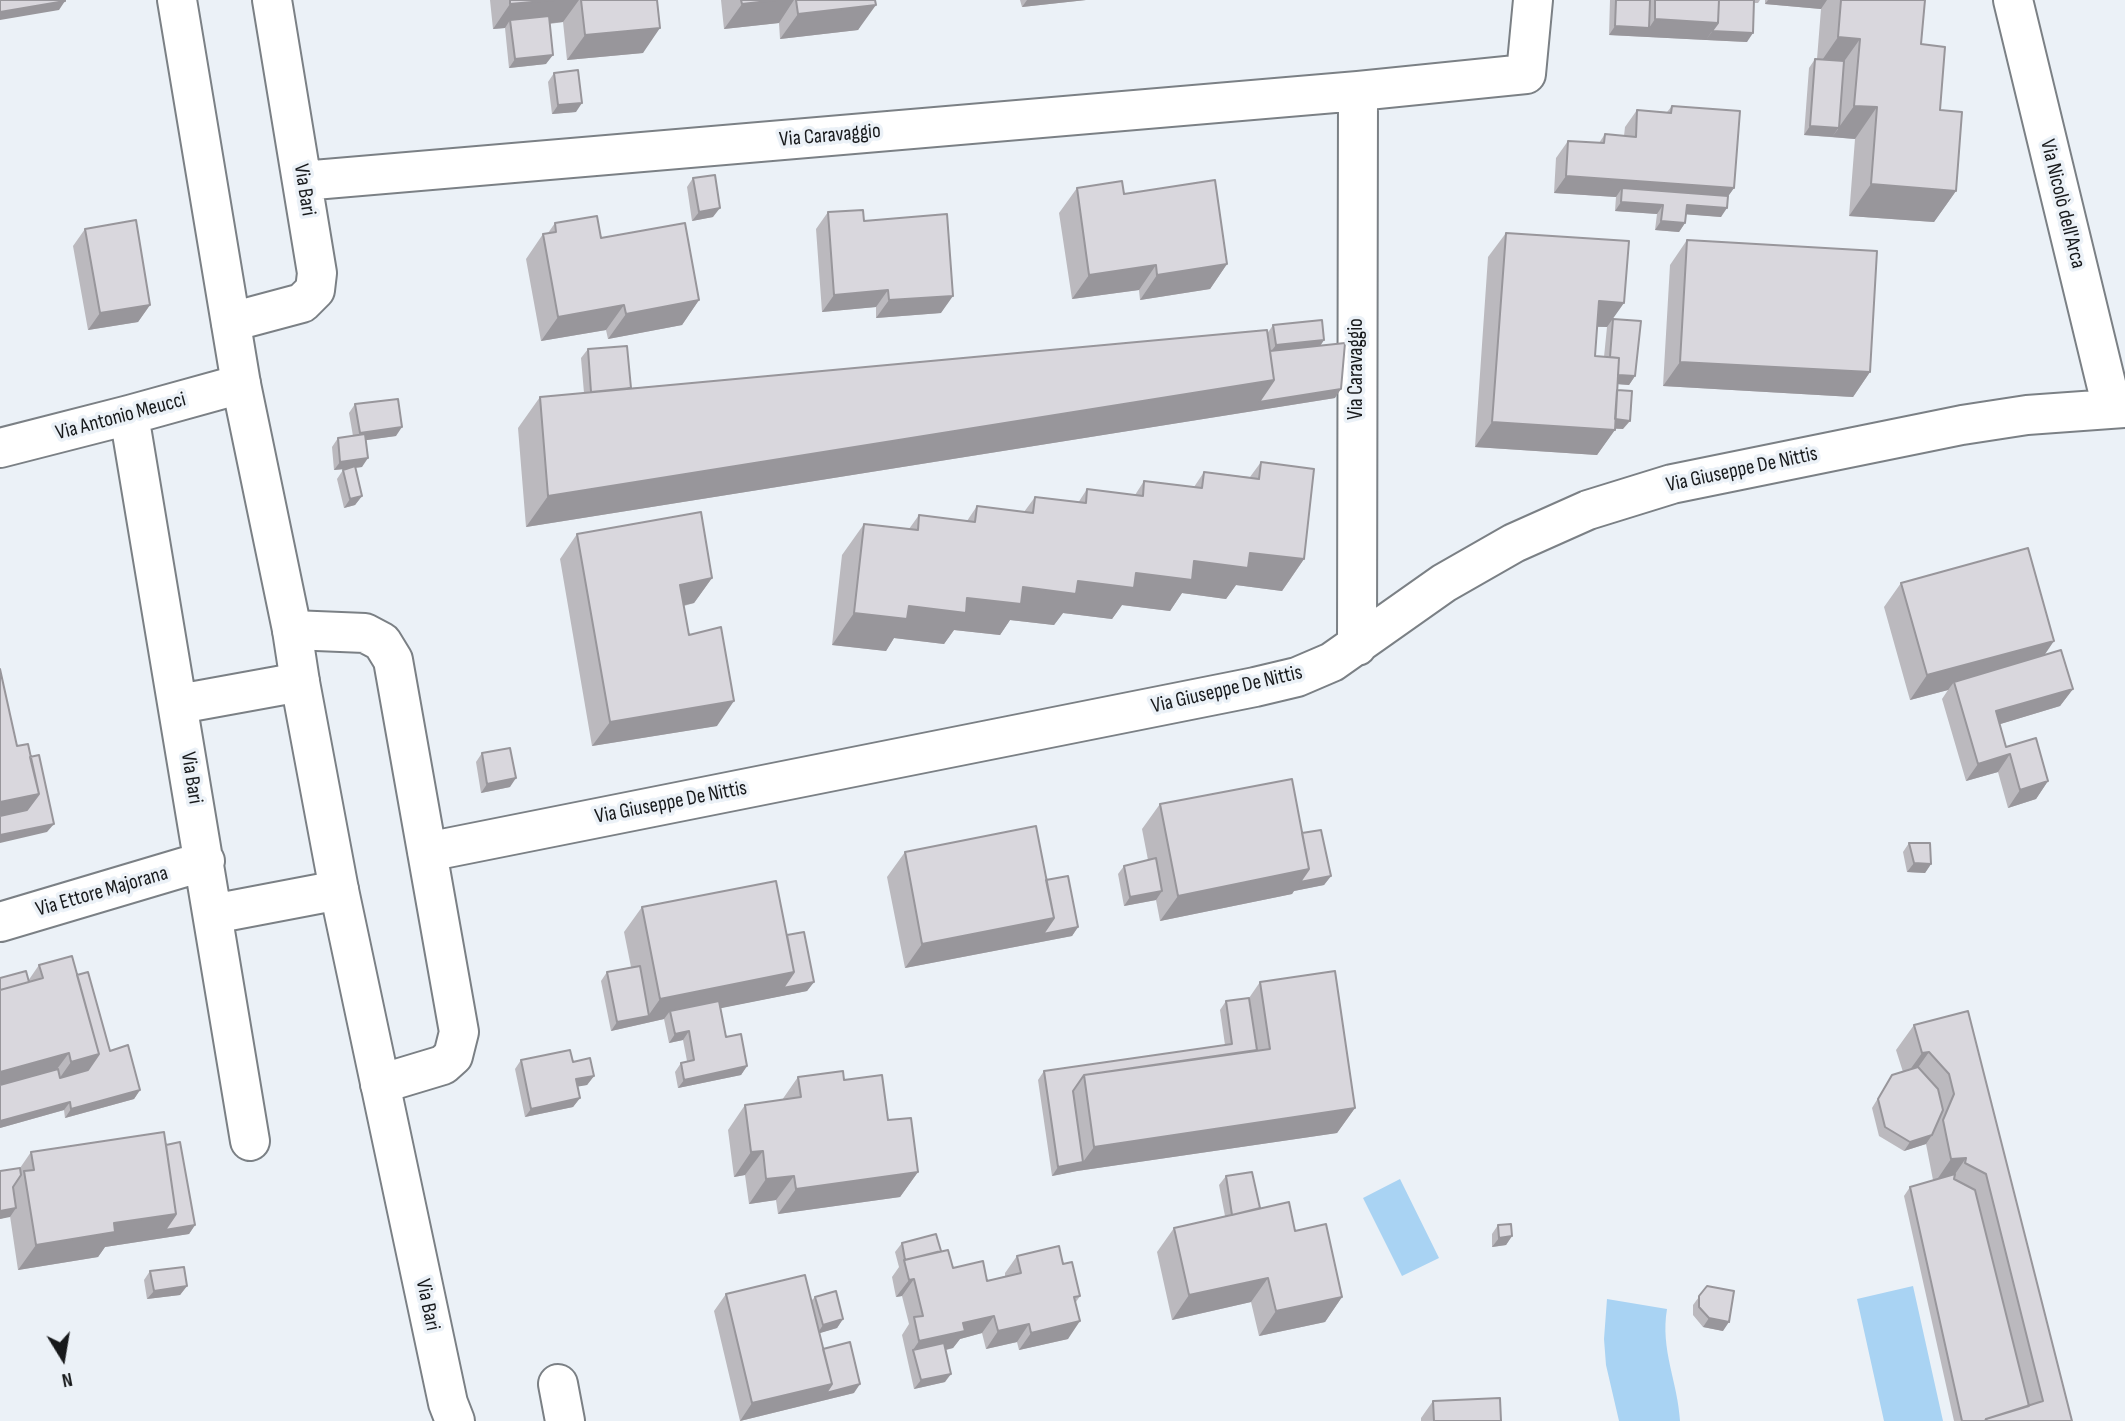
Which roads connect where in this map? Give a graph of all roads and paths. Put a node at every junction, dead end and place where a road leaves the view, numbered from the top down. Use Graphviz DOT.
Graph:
graph roads {
  1 [pos="177,0"];
  2 [pos="272,0"];
  3 [pos="1533,0"];
  4 [pos="2013,0"];
  5 [pos="1358,91"];
  6 [pos="302,181"];
  7 [pos="231,321"];
  8 [pos="241,384"];
  9 [pos="2118,408"];
  10 [pos="129,415"];
  11 [pos="0,447"];
  12 [pos="292,631"];
  13 [pos="1357,646"];
  14 [pos="300,682"];
  15 [pos="178,704"];
  16 [pos="427,852"];
  17 [pos="205,861"];
  18 [pos="339,890"];
  19 [pos="214,914"];
  20 [pos="0,922"];
  21 [pos="380,1084"];
  22 [pos="250,1141"];
  23 [pos="558,1384"];
  24 [pos="450,1415"];
  25 [pos="565,1421"];
  1 -- 7 [label="street, Via Bari"];
  2 -- 6 [label="street, Via Bari"];
  3 -- 5 [label="street, Via Caravaggio"];
  4 -- 9 [label="street, Via Nicolò dell'Arca"];
  5 -- 6 [label="street, Via Caravaggio"];
  5 -- 13 [label="street, Via Caravaggio"];
  6 -- 7 [label="street, Via Bari"];
  7 -- 8 [label="street, Via Bari"];
  8 -- 10 [label="street, Via Antonio Meucci"];
  8 -- 12 [label="street, Via Bari"];
  9 -- 13 [label="street, Via Giuseppe De Nittis"];
  10 -- 11 [label="street, Via Antonio Meucci"];
  10 -- 15 [label="street, Via Bari"];
  12 -- 14 [label="street, Via Bari"];
  12 -- 16 [label="street"];
  13 -- 16 [label="street, Via Giuseppe De Nittis"];
  14 -- 15 [label="street"];
  14 -- 18 [label="street, Via Bari"];
  15 -- 17 [label="street, Via Bari"];
  16 -- 21 [label="street"];
  17 -- 19 [label="street, Via Bari"];
  17 -- 20 [label="street, Via Ettore Majorana"];
  18 -- 19 [label="street"];
  18 -- 21 [label="street, Via Bari"];
  19 -- 22 [label="street, Via Bari"];
  21 -- 24 [label="street, Via Bari"];
  23 -- 25 [label="street"];
}
